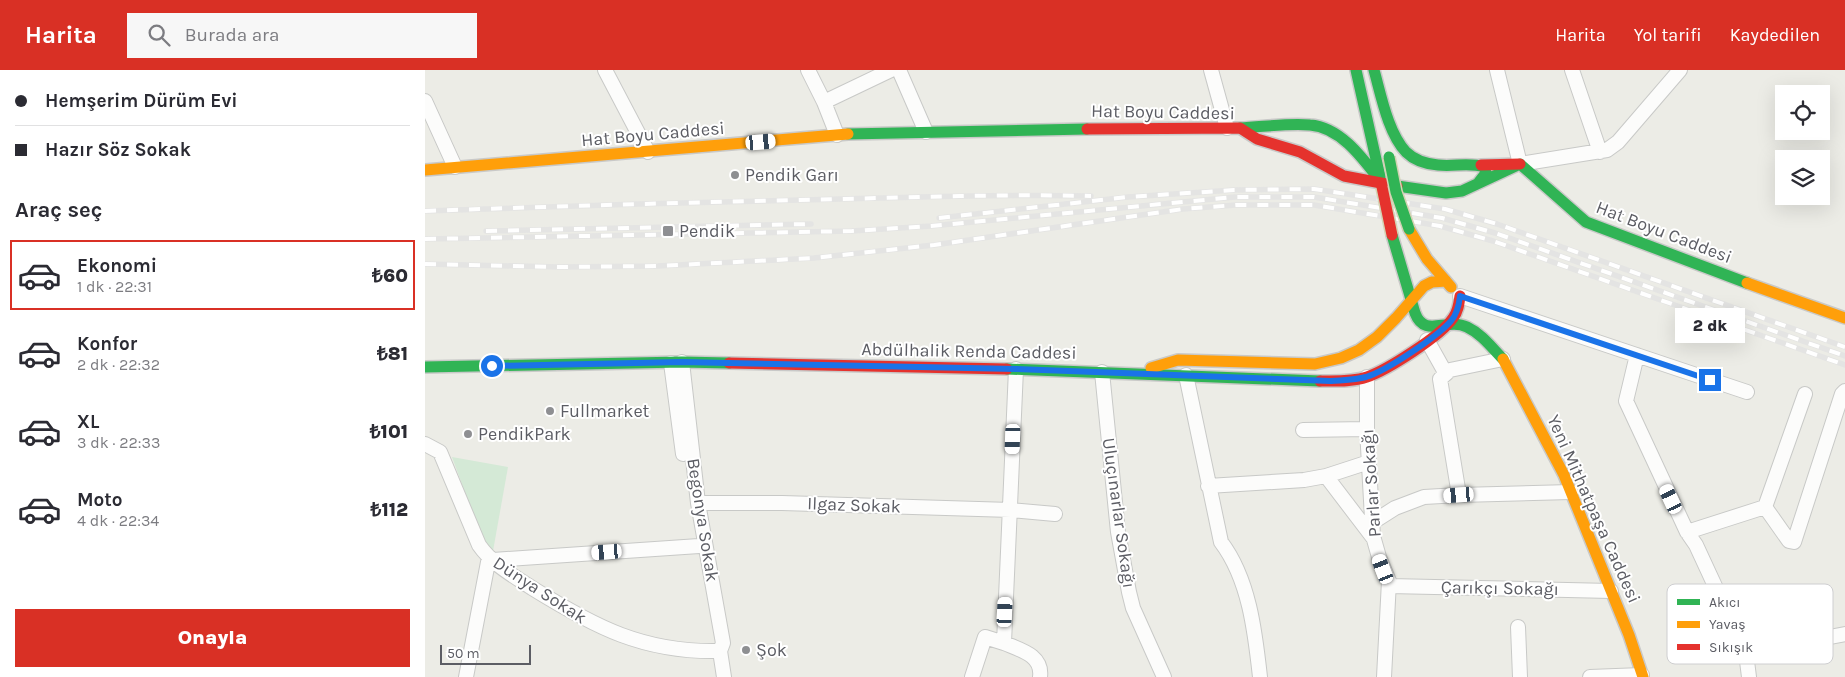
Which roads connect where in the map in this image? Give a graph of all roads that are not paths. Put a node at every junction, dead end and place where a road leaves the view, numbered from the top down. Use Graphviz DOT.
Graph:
graph roads {
  1 [pos="808,70"];
  2 [pos="891,70"];
  3 [pos="899,70"];
  4 [pos="1211,70"];
  5 [pos="1356,70"];
  6 [pos="1369,70"];
  7 [pos="1373,70"];
  8 [pos="1497,70"];
  9 [pos="1572,70"];
  10 [pos="1680,70"];
  11 [pos="608,71"];
  12 [pos="425,101"];
  13 [pos="824,102"];
  14 [pos="1233,128"];
  15 [pos="926,132"];
  16 [pos="837,135"];
  17 [pos="648,152"];
  18 [pos="1600,152"];
  19 [pos="1520,164"];
  20 [pos="1481,165"];
  21 [pos="455,167"];
  22 [pos="425,170"];
  23 [pos="1381,182"];
  24 [pos="1479,182"];
  25 [pos="1446,281"];
  26 [pos="1460,296"];
  27 [pos="1413,300"];
  28 [pos="1845,318"];
  29 [pos="1448,323"];
  30 [pos="1379,334"];
  31 [pos="1427,340"];
  32 [pos="1637,355"];
  33 [pos="1503,359"];
  34 [pos="1399,360"];
  35 [pos="676,362"];
  36 [pos="425,369"];
  37 [pos="1016,369"];
  38 [pos="1102,372"];
  39 [pos="1134,373"];
  40 [pos="1446,374"];
  41 [pos="1186,375"];
  42 [pos="1367,376"];
  43 [pos="1845,391"];
  44 [pos="1747,392"];
  45 [pos="1805,394"];
  46 [pos="1367,429"];
  47 [pos="1303,430"];
  48 [pos="425,444"];
  49 [pos="1369,462"];
  50 [pos="1326,476"];
  51 [pos="1208,486"];
  52 [pos="1571,492"];
  53 [pos="1459,495"];
  54 [pos="698,503"];
  55 [pos="1765,506"];
  56 [pos="1011,510"];
  57 [pos="1055,514"];
  58 [pos="1373,522"];
  59 [pos="1687,532"];
  60 [pos="1374,540"];
  61 [pos="699,546"];
  62 [pos="491,558"];
  63 [pos="1714,584"];
  64 [pos="1389,586"];
  65 [pos="1611,591"];
  66 [pos="1518,627"];
  67 [pos="1004,643"];
  68 [pos="720,651"];
  69 [pos="1747,664"];
  70 [pos="1643,676"];
  71 [pos="466,677"];
  72 [pos="724,677"];
  73 [pos="972,677"];
  74 [pos="1040,677"];
  75 [pos="1164,677"];
  76 [pos="1260,677"];
  77 [pos="1384,677"];
  78 [pos="1520,677"];
  79 [pos="1590,677"];
  80 [pos="1749,677"];
  1 -- 13 [label="street"];
  2 -- 13 [label="street"];
  3 -- 15 [label="street"];
  4 -- 14 [label="street"];
  5 -- 23 [label="main road"];
  6 -- 25 [label="main road, bridge"];
  7 -- 20 [label="main road"];
  8 -- 19 [label="street"];
  9 -- 18 [label="street"];
  10 -- 18 [label="street"];
  11 -- 17 [label="street"];
  12 -- 21 [label="street"];
  13 -- 16 [label="street"];
  14 -- 15 [label="main road, Hat Boyu Caddesi"];
  14 -- 23 [label="main road"];
  14 -- 24 [label="main road, Hat Boyu Caddesi"];
  15 -- 16 [label="main road, Hat Boyu Caddesi"];
  16 -- 17 [label="main road, Hat Boyu Caddesi"];
  17 -- 21 [label="main road, Hat Boyu Caddesi"];
  18 -- 19 [label="street"];
  19 -- 20 [label="main road"];
  19 -- 24 [label="main road, Hat Boyu Caddesi"];
  19 -- 28 [label="main road, Hat Boyu Caddesi"];
  20 -- 24 [label="main road"];
  21 -- 22 [label="main road, Hat Boyu Caddesi"];
  23 -- 27 [label="main road, bridge"];
  25 -- 26 [label="main road"];
  25 -- 27 [label="main road"];
  26 -- 29 [label="main road, Abdülhalik Renda Caddesi"];
  26 -- 32 [label="street"];
  26 -- 33 [label="main road"];
  27 -- 29 [label="main road"];
  27 -- 30 [label="main road"];
  29 -- 31 [label="main road, Abdülhalik Renda Caddesi"];
  29 -- 33 [label="main road"];
  30 -- 34 [label="main road"];
  30 -- 39 [label="main road"];
  31 -- 34 [label="main road, Abdülhalik Renda Caddesi"];
  31 -- 40 [label="street"];
  32 -- 44 [label="street"];
  32 -- 59 [label="street"];
  33 -- 40 [label="street"];
  33 -- 52 [label="main road, Yeni Mithatpaşa Caddesi"];
  34 -- 42 [label="main road, Abdülhalik Renda Caddesi"];
  35 -- 36 [label="main road, Abdülhalik Renda Caddesi"];
  35 -- 37 [label="main road, Abdülhalik Renda Caddesi"];
  35 -- 54 [label="street, Begonya Sokak"];
  35 -- 61 [label="street"];
  37 -- 38 [label="main road, Abdülhalik Renda Caddesi"];
  37 -- 56 [label="street"];
  38 -- 39 [label="main road, Abdülhalik Renda Caddesi"];
  38 -- 75 [label="street, Uluçınarlar Sokağı"];
  39 -- 41 [label="main road, Abdülhalik Renda Caddesi"];
  40 -- 53 [label="street"];
  41 -- 42 [label="main road, Abdülhalik Renda Caddesi"];
  41 -- 51 [label="street"];
  42 -- 46 [label="street, Parlar Sokağı"];
  43 -- 55 [label="street"];
  45 -- 55 [label="street"];
  46 -- 47 [label="street"];
  46 -- 49 [label="street, Parlar Sokağı"];
  48 -- 62 [label="street, Dünya Sokak"];
  49 -- 50 [label="street"];
  49 -- 58 [label="street, Parlar Sokağı"];
  50 -- 51 [label="street"];
  50 -- 60 [label="street"];
  51 -- 76 [label="street"];
  52 -- 53 [label="street"];
  52 -- 65 [label="main road, Yeni Mithatpaşa Caddesi"];
  53 -- 58 [label="street"];
  54 -- 56 [label="street, Ilgaz Sokak"];
  54 -- 68 [label="street, Begonya Sokak"];
  55 -- 59 [label="street"];
  56 -- 57 [label="street, Ilgaz Sokak"];
  56 -- 67 [label="street"];
  58 -- 60 [label="street, Parlar Sokağı"];
  59 -- 63 [label="street"];
  60 -- 64 [label="street, Parlar Sokağı"];
  61 -- 62 [label="street"];
  61 -- 68 [label="street"];
  62 -- 68 [label="street, Dünya Sokak"];
  62 -- 71 [label="street"];
  64 -- 65 [label="street, Çarıkçı Sokağı"];
  64 -- 77 [label="street, Parlar Sokağı"];
  65 -- 70 [label="main road, Yeni Mithatpaşa Caddesi"];
  66 -- 78 [label="street"];
  67 -- 73 [label="street"];
  67 -- 74 [label="street"];
  68 -- 72 [label="street, Begonya Sokak"];
  69 -- 80 [label="street"];
  70 -- 79 [label="street"];
}
